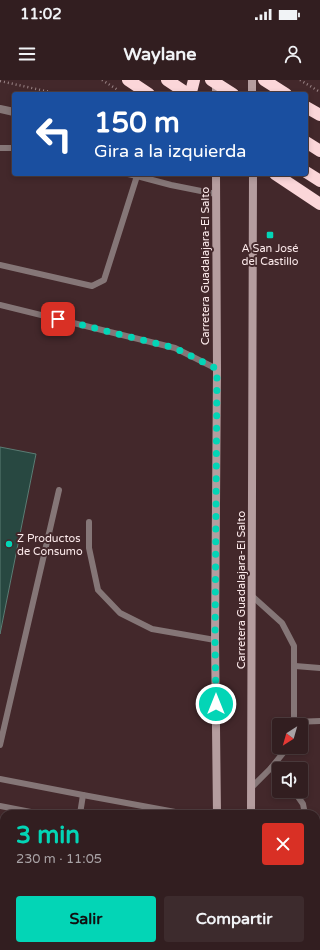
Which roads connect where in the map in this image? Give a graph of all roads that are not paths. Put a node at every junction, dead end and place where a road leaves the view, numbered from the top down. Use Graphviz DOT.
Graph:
graph roads {
  1 [pos="128,80"];
  2 [pos="167,80"];
  3 [pos="194,80"];
  4 [pos="211,80"];
  5 [pos="216,80"];
  6 [pos="252,80"];
  7 [pos="264,80"];
  8 [pos="146,92"];
  9 [pos="186,92"];
  10 [pos="191,92"];
  11 [pos="216,92"];
  12 [pos="229,92"];
  13 [pos="252,92"];
  14 [pos="283,92"];
  15 [pos="308,108"];
  16 [pos="0,109"];
  17 [pos="12,112"];
  18 [pos="320,115"];
  19 [pos="308,143"];
  20 [pos="0,148"];
  21 [pos="12,148"];
  22 [pos="320,151"];
  23 [pos="308,173"];
  24 [pos="137,176"];
  25 [pos="216,176"];
  26 [pos="254,176"];
  27 [pos="278,176"];
  28 [pos="320,181"];
  29 [pos="216,194"];
  30 [pos="320,204"];
  31 [pos="0,265"];
  32 [pos="0,305"];
  33 [pos="217,369"];
  34 [pos="59,490"];
  35 [pos="89,522"];
  36 [pos="252,596"];
  37 [pos="215,640"];
  38 [pos="295,666"];
  39 [pos="320,668"];
  40 [pos="295,718"];
  41 [pos="320,721"];
  42 [pos="308,722"];
  43 [pos="0,744"];
  44 [pos="282,754"];
  45 [pos="271,768"];
  46 [pos="0,779"];
  47 [pos="251,788"];
  48 [pos="83,795"];
  49 [pos="299,798"];
  50 [pos="0,806"];
  51 [pos="20,810"];
  52 [pos="81,810"];
  53 [pos="164,810"];
  54 [pos="217,810"];
  55 [pos="251,810"];
  56 [pos="304,810"];
  1 -- 8 [label="highway"];
  2 -- 9 [label="highway"];
  3 -- 10 [label="highway"];
  4 -- 12 [label="highway, bridge"];
  5 -- 11 [label="main road"];
  6 -- 13 [label="main road"];
  7 -- 14 [label="highway"];
  15 -- 18 [label="highway"];
  16 -- 17 [label="street"];
  19 -- 22 [label="highway"];
  20 -- 21 [label="lane"];
  23 -- 28 [label="highway"];
  24 -- 29 [label="lane"];
  24 -- 31 [label="lane"];
  25 -- 29 [label="main road, Carretera Guadalajara-El Salto"];
  26 -- 36 [label="main road, Carretera Guadalajara-El Salto"];
  27 -- 30 [label="highway"];
  29 -- 33 [label="main road, Carretera Guadalajara-El Salto"];
  32 -- 33 [label="lane"];
  33 -- 37 [label="main road, Carretera Guadalajara-El Salto"];
  34 -- 43 [label="lane"];
  35 -- 37 [label="lane"];
  36 -- 38 [label="lane"];
  36 -- 47 [label="main road, Carretera Guadalajara-El Salto"];
  37 -- 54 [label="main road, Carretera Guadalajara-El Salto"];
  38 -- 39 [label="lane"];
  38 -- 40 [label="lane"];
  41 -- 42 [label="lane"];
  44 -- 45 [label="lane"];
  45 -- 47 [label="lane"];
  46 -- 48 [label="lane"];
  47 -- 55 [label="main road, Carretera Guadalajara-El Salto"];
  48 -- 52 [label="lane"];
  48 -- 53 [label="lane"];
  49 -- 56 [label="lane"];
  50 -- 51 [label="lane"];
}
